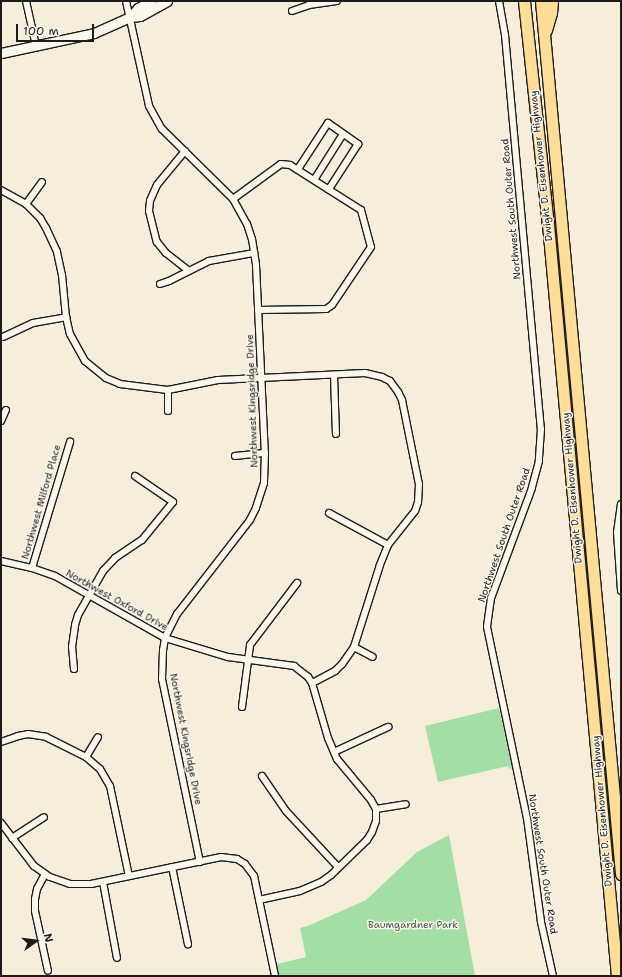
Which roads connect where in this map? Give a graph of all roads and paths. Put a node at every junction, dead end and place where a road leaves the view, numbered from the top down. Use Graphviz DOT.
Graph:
graph roads {
  1 [pos="26,1"];
  2 [pos="126,1"];
  3 [pos="151,1"];
  4 [pos="167,1"];
  5 [pos="337,1"];
  6 [pos="498,1"];
  7 [pos="519,1"];
  8 [pos="524,1"];
  9 [pos="540,1"];
  10 [pos="552,1"];
  11 [pos="292,11"];
  12 [pos="130,17"];
  13 [pos="544,36"];
  14 [pos="528,45"];
  15 [pos="36,46"];
  16 [pos="1,53"];
  17 [pos="343,134"];
  18 [pos="185,151"];
  19 [pos="298,169"];
  20 [pos="314,180"];
  21 [pos="42,182"];
  22 [pos="329,189"];
  23 [pos="1,190"];
  24 [pos="233,199"];
  25 [pos="26,204"];
  26 [pos="254,253"];
  27 [pos="189,271"];
  28 [pos="160,284"];
  29 [pos="258,310"];
  30 [pos="66,317"];
  31 [pos="4,337"];
  32 [pos="334,375"];
  33 [pos="262,379"];
  34 [pos="168,390"];
  35 [pos="6,410"];
  36 [pos="168,411"];
  37 [pos="1,421"];
  38 [pos="336,434"];
  39 [pos="70,442"];
  40 [pos="265,453"];
  41 [pos="235,456"];
  42 [pos="135,476"];
  43 [pos="621,504"];
  44 [pos="330,512"];
  45 [pos="388,545"];
  46 [pos="1,561"];
  47 [pos="32,568"];
  48 [pos="620,577"];
  49 [pos="297,583"];
  50 [pos="621,591"];
  51 [pos="89,595"];
  52 [pos="165,638"];
  53 [pos="354,647"];
  54 [pos="373,657"];
  55 [pos="247,659"];
  56 [pos="74,669"];
  57 [pos="312,683"];
  58 [pos="242,707"];
  59 [pos="388,727"];
  60 [pos="98,737"];
  61 [pos="1,742"];
  62 [pos="334,752"];
  63 [pos="86,757"];
  64 [pos="262,776"];
  65 [pos="406,804"];
  66 [pos="376,809"];
  67 [pos="44,817"];
  68 [pos="1,823"];
  69 [pos="12,838"];
  70 [pos="200,862"];
  71 [pos="172,867"];
  72 [pos="338,867"];
  73 [pos="45,874"];
  74 [pos="621,874"];
  75 [pos="129,876"];
  76 [pos="103,882"];
  77 [pos="259,900"];
  78 [pos="188,944"];
  79 [pos="117,958"];
  80 [pos="48,971"];
  81 [pos="275,976"];
  82 [pos="552,976"];
  83 [pos="617,976"];
  1 -- 15 [label="street"];
  2 -- 12 [label="street, Northwest Kingsridge Drive"];
  3 -- 12 [label="main road"];
  4 -- 12 [label="main road"];
  5 -- 11 [label="street"];
  6 -- 82 [label="street, Northwest South Outer Road"];
  7 -- 14 [label="highway"];
  8 -- 14 [label="highway, Dwight D. Eisenhower Highway"];
  9 -- 13 [label="highway, Dwight D. Eisenhower Highway"];
  10 -- 13 [label="highway"];
  12 -- 15 [label="main road"];
  12 -- 18 [label="street, Northwest Kingsridge Drive"];
  13 -- 74 [label="highway, Dwight D. Eisenhower Highway"];
  14 -- 83 [label="highway, Dwight D. Eisenhower Highway"];
  15 -- 16 [label="main road"];
  17 -- 19 [label="street"];
  17 -- 20 [label="street"];
  17 -- 22 [label="street"];
  18 -- 24 [label="street, Northwest Kingsridge Drive"];
  18 -- 27 [label="street"];
  19 -- 20 [label="street"];
  19 -- 24 [label="street"];
  20 -- 22 [label="street"];
  21 -- 25 [label="street"];
  22 -- 29 [label="street"];
  23 -- 25 [label="street"];
  24 -- 26 [label="street, Northwest Kingsridge Drive"];
  25 -- 30 [label="street"];
  26 -- 27 [label="street"];
  26 -- 29 [label="street, Northwest Kingsridge Drive"];
  27 -- 28 [label="street"];
  29 -- 33 [label="street, Northwest Kingsridge Drive"];
  30 -- 31 [label="street"];
  30 -- 34 [label="street"];
  32 -- 33 [label="street"];
  32 -- 38 [label="street"];
  32 -- 45 [label="street"];
  33 -- 34 [label="street"];
  33 -- 40 [label="street, Northwest Kingsridge Drive"];
  34 -- 36 [label="street"];
  35 -- 37 [label="street"];
  39 -- 47 [label="street, Northwest Milford Place"];
  40 -- 41 [label="street"];
  40 -- 52 [label="street, Northwest Kingsridge Drive"];
  42 -- 51 [label="street"];
  43 -- 48 [label="street"];
  44 -- 45 [label="street"];
  45 -- 53 [label="street"];
  46 -- 47 [label="street, Northwest Oxford Drive"];
  47 -- 51 [label="street, Northwest Oxford Drive"];
  48 -- 50 [label="street"];
  49 -- 55 [label="street"];
  51 -- 52 [label="street, Northwest Oxford Drive"];
  51 -- 56 [label="street"];
  52 -- 55 [label="street, Northwest Oxford Drive"];
  52 -- 70 [label="street, Northwest Kingsridge Drive"];
  53 -- 54 [label="street"];
  53 -- 57 [label="street"];
  55 -- 57 [label="street, Northwest Oxford Drive"];
  55 -- 58 [label="street"];
  57 -- 62 [label="street, Northwest Oxford Drive"];
  59 -- 62 [label="street"];
  60 -- 63 [label="street"];
  61 -- 63 [label="street"];
  62 -- 66 [label="street, Northwest Oxford Drive"];
  63 -- 75 [label="street"];
  64 -- 72 [label="street"];
  65 -- 66 [label="street"];
  66 -- 72 [label="street"];
  67 -- 69 [label="street"];
  68 -- 69 [label="street"];
  69 -- 73 [label="street"];
  70 -- 71 [label="street"];
  70 -- 77 [label="street"];
  71 -- 75 [label="street"];
  71 -- 78 [label="street"];
  72 -- 77 [label="street"];
  73 -- 76 [label="street"];
  73 -- 80 [label="street"];
  75 -- 76 [label="street"];
  76 -- 79 [label="street"];
  77 -- 81 [label="street"];
}
